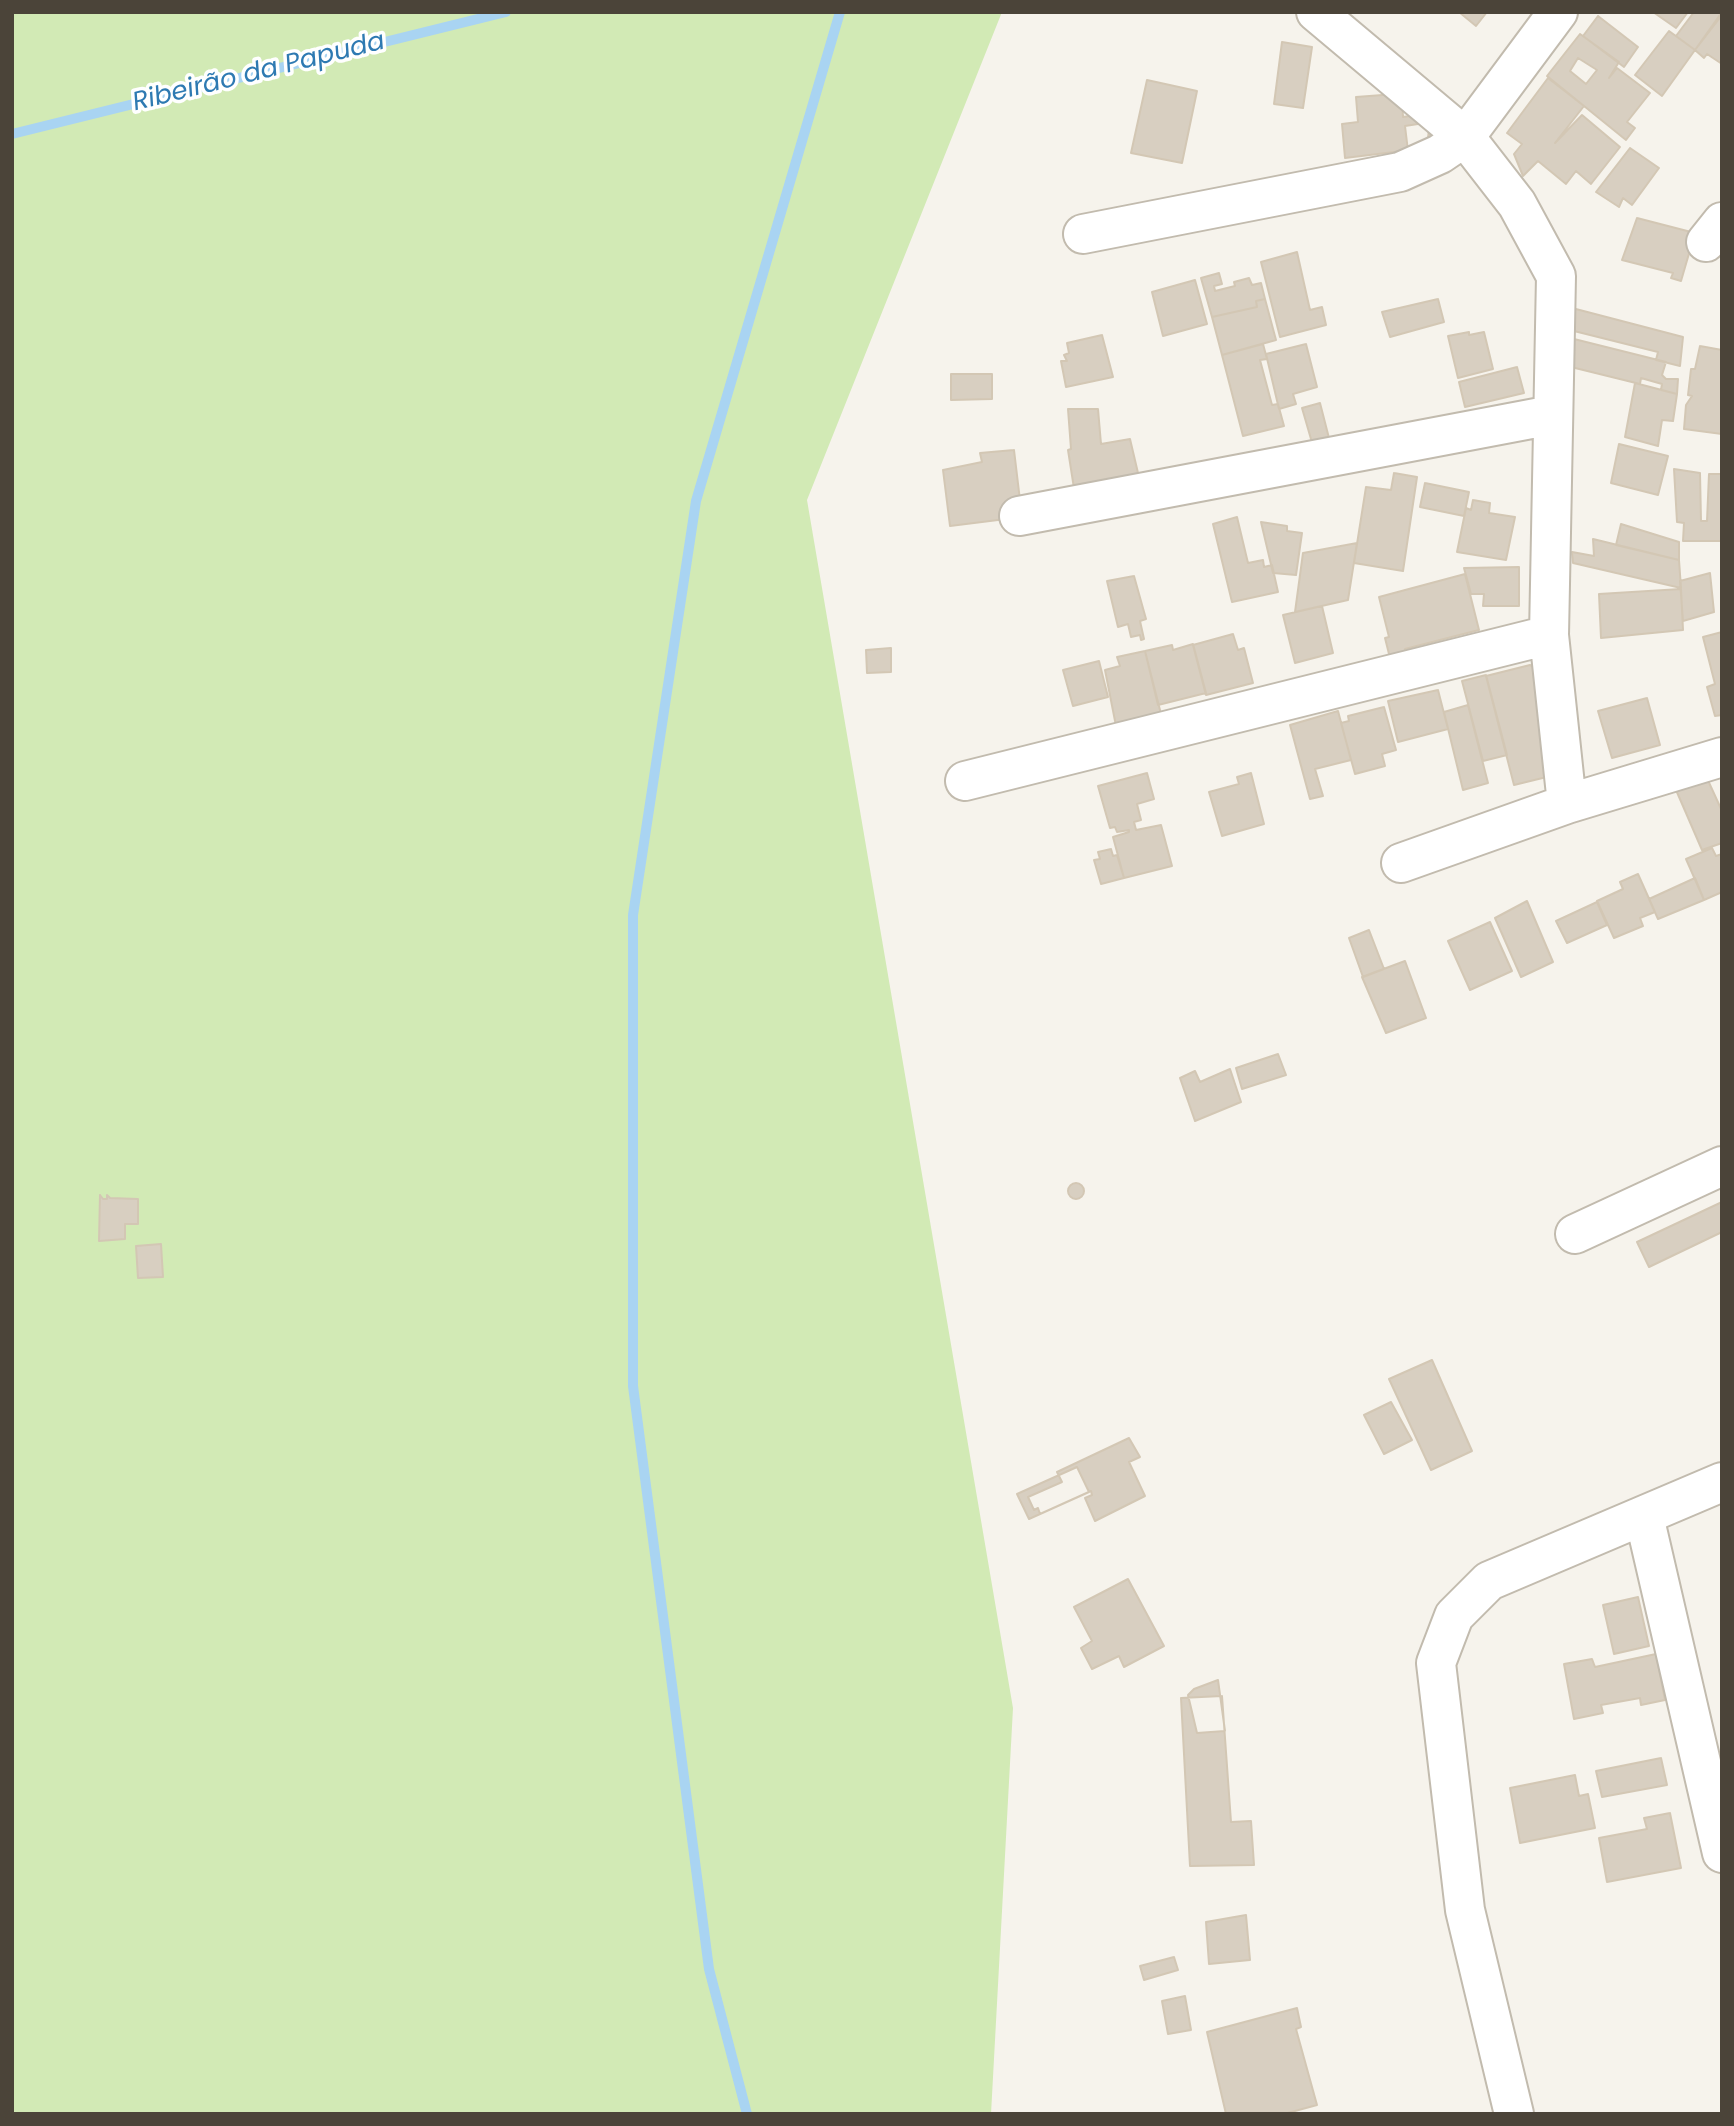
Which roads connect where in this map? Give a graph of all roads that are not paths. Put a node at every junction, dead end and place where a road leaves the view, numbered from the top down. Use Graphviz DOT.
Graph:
graph roads {
  1 [pos="1316,12"];
  2 [pos="1558,12"];
  3 [pos="1465,137"];
  4 [pos="1083,234"];
  5 [pos="1552,415"];
  6 [pos="1019,516"];
  7 [pos="1549,635"];
  8 [pos="1722,757"];
  9 [pos="965,781"];
  10 [pos="1567,804"];
  11 [pos="1401,863"];
  12 [pos="1722,1166"];
  13 [pos="1576,1234"];
  14 [pos="1722,1482"];
  15 [pos="1644,1516"];
  16 [pos="1722,1853"];
  17 [pos="1514,2114"];
  1 -- 3 [label="street"];
  2 -- 3 [label="street"];
  3 -- 4 [label="street"];
  3 -- 5 [label="street"];
  5 -- 6 [label="street"];
  5 -- 7 [label="street"];
  7 -- 9 [label="street"];
  7 -- 10 [label="street"];
  8 -- 10 [label="street"];
  10 -- 11 [label="street"];
  12 -- 13 [label="street"];
  14 -- 15 [label="street"];
  15 -- 16 [label="street"];
  15 -- 17 [label="street"];
}
